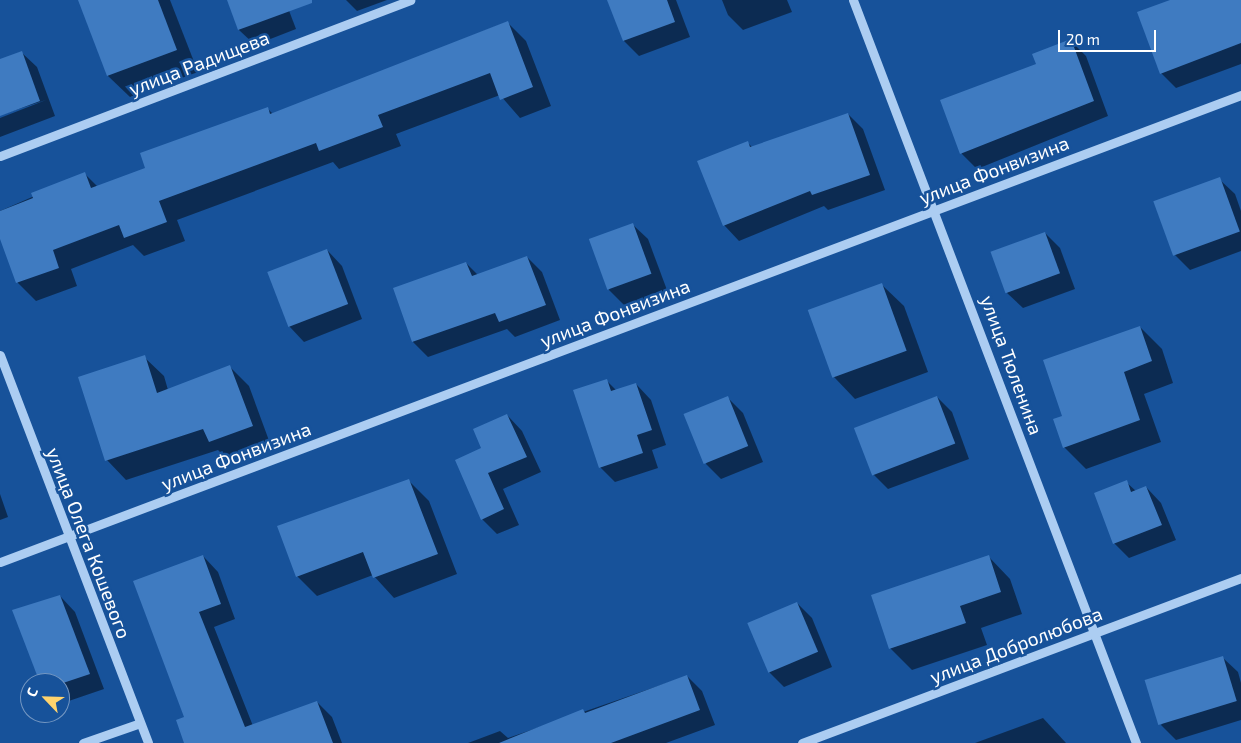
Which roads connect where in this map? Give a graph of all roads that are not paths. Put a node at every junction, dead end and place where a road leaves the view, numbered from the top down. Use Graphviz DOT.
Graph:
graph roads {
  1 [pos="410,0"];
  2 [pos="853,0"];
  3 [pos="1241,95"];
  4 [pos="0,156"];
  5 [pos="936,209"];
  6 [pos="0,355"];
  7 [pos="69,536"];
  8 [pos="0,562"];
  9 [pos="1241,578"];
  10 [pos="1094,633"];
  11 [pos="140,723"];
  12 [pos="83,743"];
  13 [pos="148,743"];
  14 [pos="802,743"];
  15 [pos="1136,743"];
  1 -- 4 [label="street, улица Радищева"];
  2 -- 5 [label="street, улица Тюленина"];
  3 -- 5 [label="street, улица Фонвизина"];
  5 -- 7 [label="street, улица Фонвизина"];
  5 -- 10 [label="street, улица Тюленина"];
  6 -- 7 [label="street, улица Олега Кошевого"];
  7 -- 8 [label="street, улица Фонвизина"];
  7 -- 11 [label="street, улица Олега Кошевого"];
  9 -- 10 [label="street, улица Добролюбова"];
  10 -- 14 [label="street, улица Добролюбова"];
  10 -- 15 [label="street, улица Тюленина"];
  11 -- 12 [label="street"];
  11 -- 13 [label="street, улица Олега Кошевого"];
}
